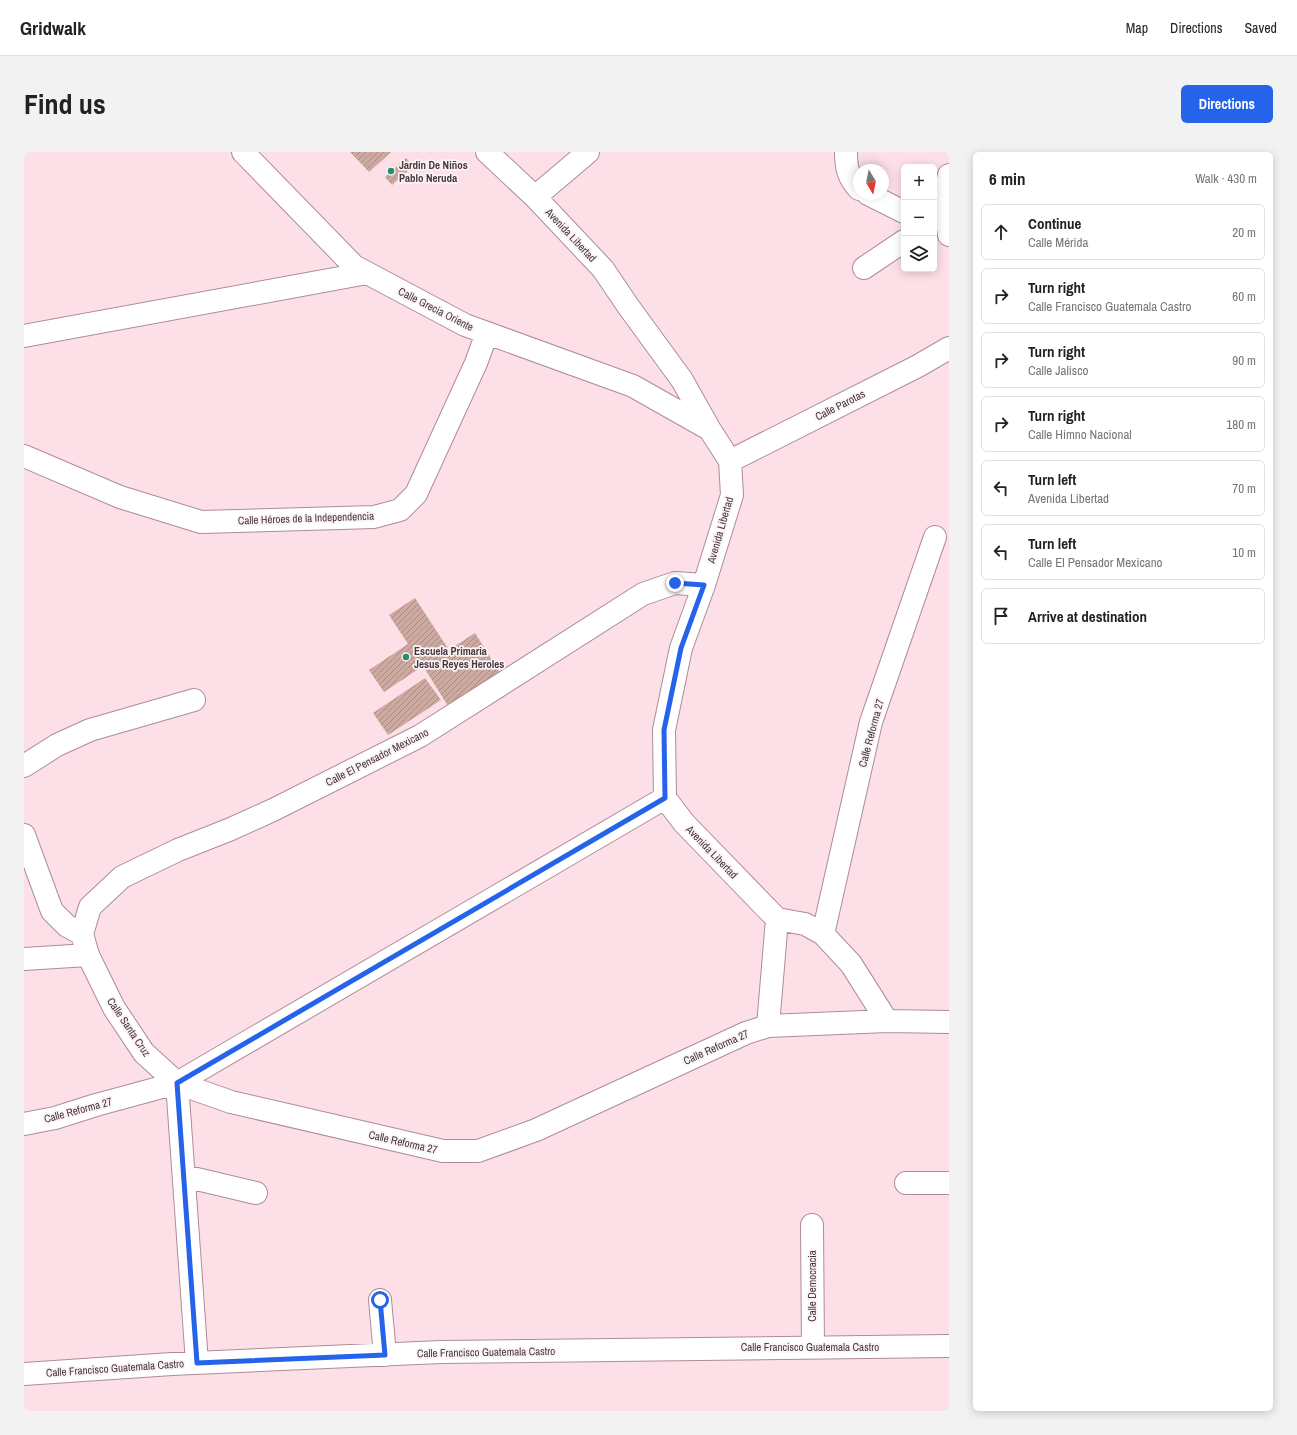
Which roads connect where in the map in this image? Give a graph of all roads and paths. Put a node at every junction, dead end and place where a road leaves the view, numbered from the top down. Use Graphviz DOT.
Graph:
graph roads {
  1 [pos="243,152"];
  2 [pos="487,152"];
  3 [pos="588,152"];
  4 [pos="846,152"];
  5 [pos="949,175"];
  6 [pos="853,181"];
  7 [pos="534,197"];
  8 [pos="880,200"];
  9 [pos="901,210"];
  10 [pos="937,229"];
  11 [pos="949,235"];
  12 [pos="901,242"];
  13 [pos="864,268"];
  14 [pos="368,273"];
  15 [pos="488,333"];
  16 [pos="24,336"];
  17 [pos="949,348"];
  18 [pos="710,430"];
  19 [pos="24,456"];
  20 [pos="730,461"];
  21 [pos="935,537"];
  22 [pos="704,585"];
  23 [pos="194,700"];
  24 [pos="24,766"];
  25 [pos="665,798"];
  26 [pos="24,835"];
  27 [pos="777,919"];
  28 [pos="82,934"];
  29 [pos="823,934"];
  30 [pos="88,955"];
  31 [pos="24,959"];
  32 [pos="887,1021"];
  33 [pos="949,1022"];
  34 [pos="768,1026"];
  35 [pos="177,1083"];
  36 [pos="24,1124"];
  37 [pos="184,1176"];
  38 [pos="906,1183"];
  39 [pos="949,1183"];
  40 [pos="256,1193"];
  41 [pos="812,1225"];
  42 [pos="380,1300"];
  43 [pos="949,1346"];
  44 [pos="813,1347"];
  45 [pos="385,1355"];
  46 [pos="197,1363"];
  47 [pos="24,1374"];
  1 -- 14 [label="street, Calle Grecia Oriente"];
  2 -- 7 [label="street, Avenida Libertad"];
  3 -- 7 [label="street"];
  4 -- 6 [label="street"];
  5 -- 11 [label="street"];
  7 -- 18 [label="street, Avenida Libertad"];
  8 -- 9 [label="street"];
  10 -- 11 [label="street"];
  12 -- 13 [label="street"];
  14 -- 15 [label="street, Calle Grecia Oriente"];
  14 -- 16 [label="street"];
  15 -- 18 [label="street, Calle Grecia Oriente"];
  15 -- 19 [label="street, Calle Héroes de la Independencia"];
  17 -- 20 [label="street, Calle Parotas"];
  18 -- 20 [label="street, Avenida Libertad"];
  20 -- 22 [label="street, Avenida Libertad"];
  21 -- 29 [label="street, Calle Reforma 27"];
  22 -- 25 [label="street, Avenida Libertad"];
  22 -- 28 [label="street, Calle El Pensador Mexicano"];
  23 -- 24 [label="street"];
  25 -- 27 [label="street, Avenida Libertad"];
  25 -- 35 [label="street"];
  26 -- 28 [label="street"];
  27 -- 29 [label="street"];
  27 -- 34 [label="street"];
  28 -- 30 [label="street"];
  29 -- 32 [label="street"];
  30 -- 31 [label="street"];
  30 -- 35 [label="street, Calle Santa Cruz"];
  32 -- 33 [label="street"];
  32 -- 34 [label="street"];
  34 -- 35 [label="street, Calle Reforma 27"];
  35 -- 36 [label="street, Calle Reforma 27"];
  35 -- 37 [label="street"];
  37 -- 40 [label="street"];
  37 -- 46 [label="street"];
  38 -- 39 [label="street"];
  41 -- 44 [label="street, Calle Democracia"];
  42 -- 45 [label="street"];
  43 -- 44 [label="street, Calle Francisco Guatemala Castro"];
  44 -- 45 [label="street, Calle Francisco Guatemala Castro"];
  45 -- 46 [label="street, Calle Francisco Guatemala Castro"];
  46 -- 47 [label="street, Calle Francisco Guatemala Castro"];
}
